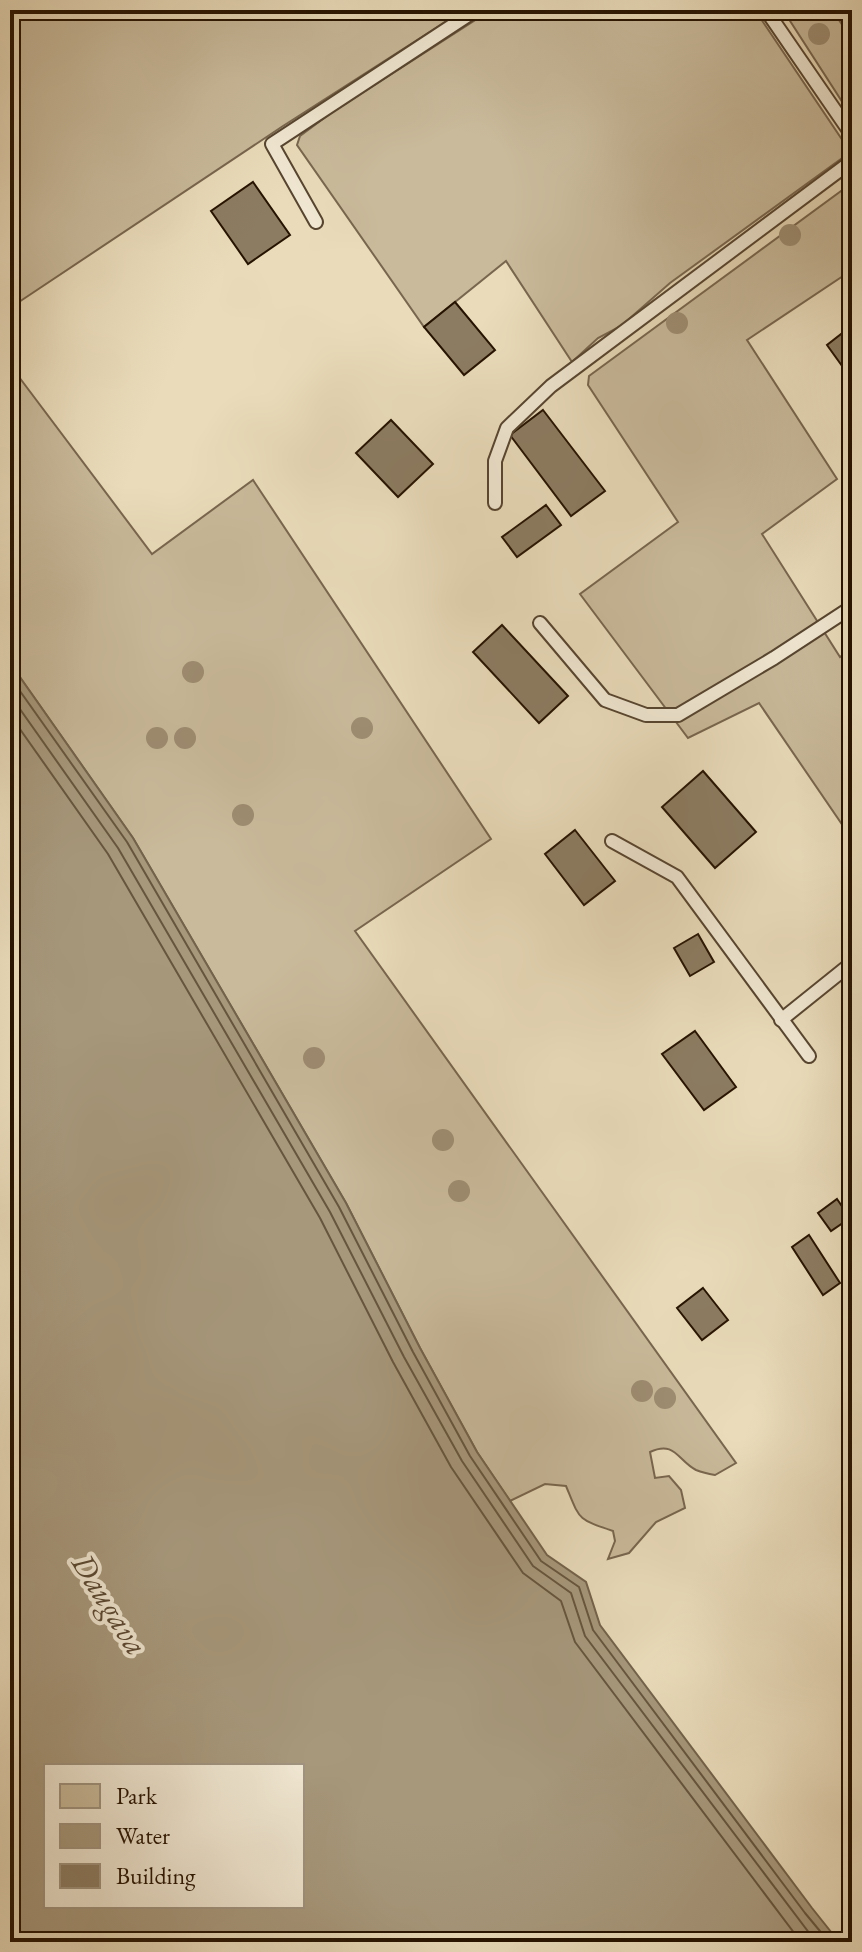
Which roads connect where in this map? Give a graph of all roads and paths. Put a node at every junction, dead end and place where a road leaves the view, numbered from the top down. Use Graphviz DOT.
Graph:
graph roads {
  1 [pos="476,10"];
  2 [pos="766,10"];
  3 [pos="852,135"];
  4 [pos="852,161"];
  5 [pos="316,222"];
  6 [pos="495,503"];
  7 [pos="852,607"];
  8 [pos="540,623"];
  9 [pos="612,841"];
  10 [pos="852,963"];
  11 [pos="781,1020"];
  12 [pos="809,1056"];
  1 -- 5 [label="lane"];
  2 -- 3 [label="lane"];
  4 -- 6 [label="lane"];
  7 -- 8 [label="lane"];
  9 -- 11 [label="lane"];
  10 -- 11 [label="lane"];
  11 -- 12 [label="lane"];
}
